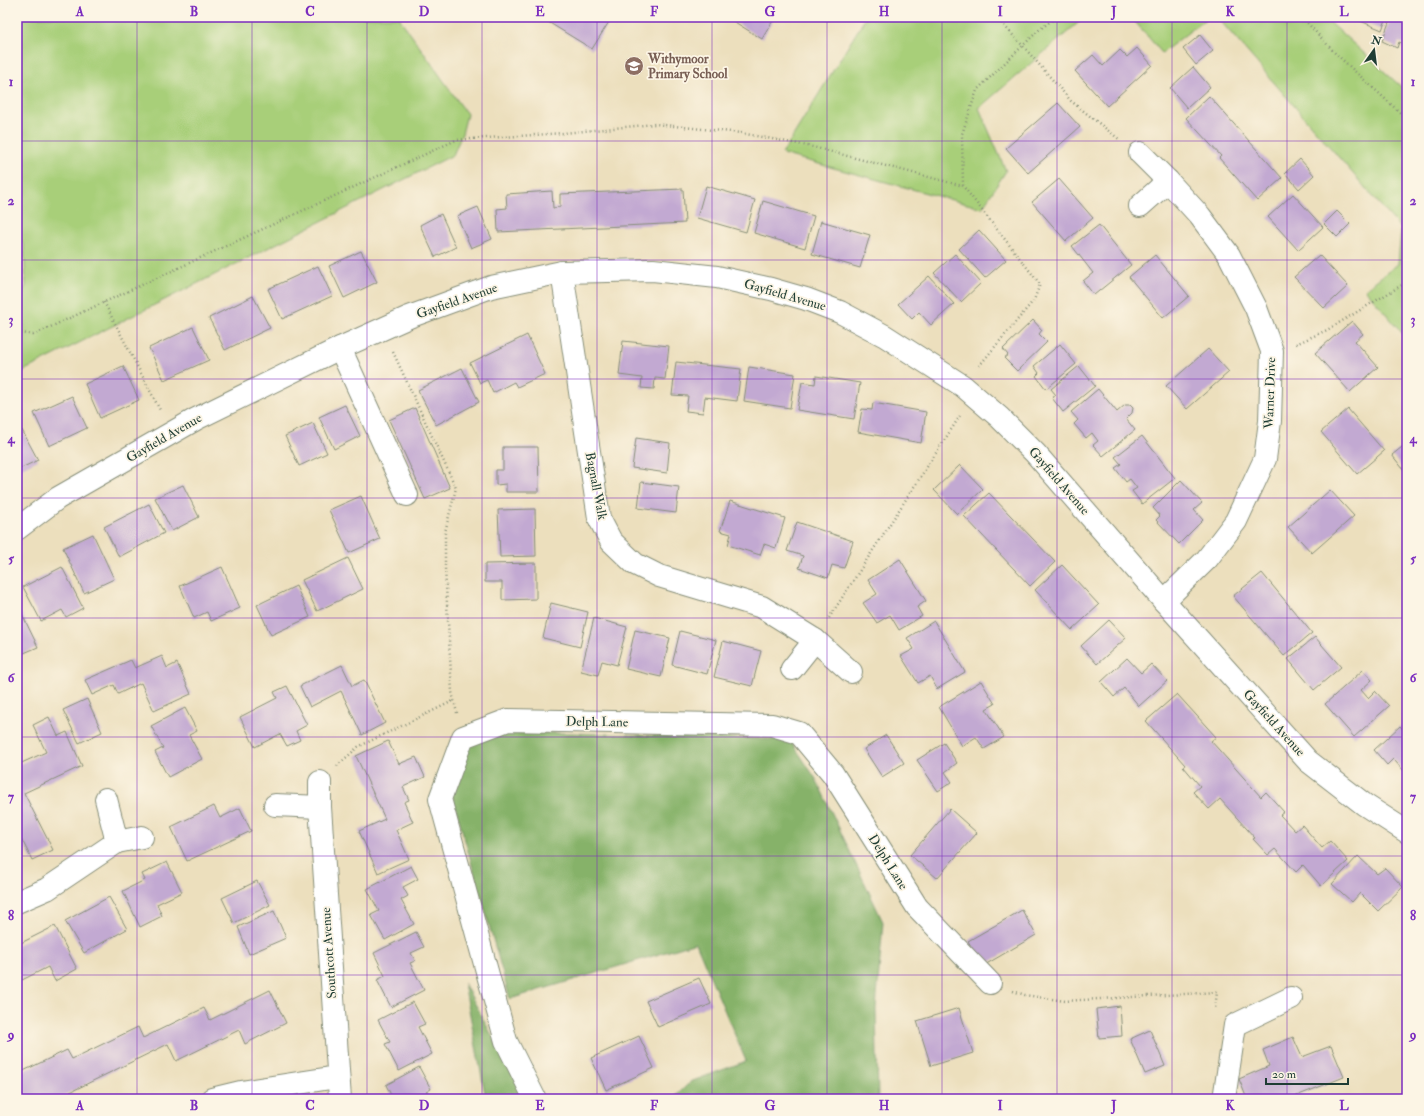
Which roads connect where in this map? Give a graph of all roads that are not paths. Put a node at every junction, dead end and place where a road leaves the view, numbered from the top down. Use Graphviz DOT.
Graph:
graph roads {
  1 [pos="1140,153"];
  2 [pos="1168,181"];
  3 [pos="1140,206"];
  4 [pos="562,272"];
  5 [pos="340,348"];
  6 [pos="407,495"];
  7 [pos="17,529"];
  8 [pos="1164,601"];
  9 [pos="815,640"];
  10 [pos="792,669"];
  11 [pos="851,672"];
  12 [pos="320,782"];
  13 [pos="106,800"];
  14 [pos="276,805"];
  15 [pos="320,807"];
  16 [pos="1407,832"];
  17 [pos="142,837"];
  18 [pos="117,842"];
  19 [pos="17,902"];
  20 [pos="990,983"];
  21 [pos="1291,998"];
  22 [pos="337,1076"];
  23 [pos="212,1099"];
  24 [pos="340,1099"];
  25 [pos="535,1099"];
  26 [pos="1224,1099"];
  1 -- 2 [label="street, Warner Drive"];
  2 -- 3 [label="street"];
  2 -- 8 [label="street, Warner Drive"];
  4 -- 5 [label="street, Gayfield Avenue"];
  4 -- 8 [label="street, Gayfield Avenue"];
  4 -- 9 [label="street, Bagnall Walk"];
  5 -- 6 [label="street"];
  5 -- 7 [label="street, Gayfield Avenue"];
  8 -- 16 [label="street, Gayfield Avenue"];
  9 -- 10 [label="street"];
  9 -- 11 [label="street, Bagnall Walk"];
  12 -- 15 [label="street, Southcott Avenue"];
  13 -- 18 [label="street"];
  14 -- 15 [label="street"];
  15 -- 22 [label="street, Southcott Avenue"];
  17 -- 18 [label="street"];
  18 -- 19 [label="street"];
  20 -- 25 [label="street, Delph Lane"];
  21 -- 26 [label="street"];
  22 -- 23 [label="street"];
  22 -- 24 [label="street, Southcott Avenue"];
}
